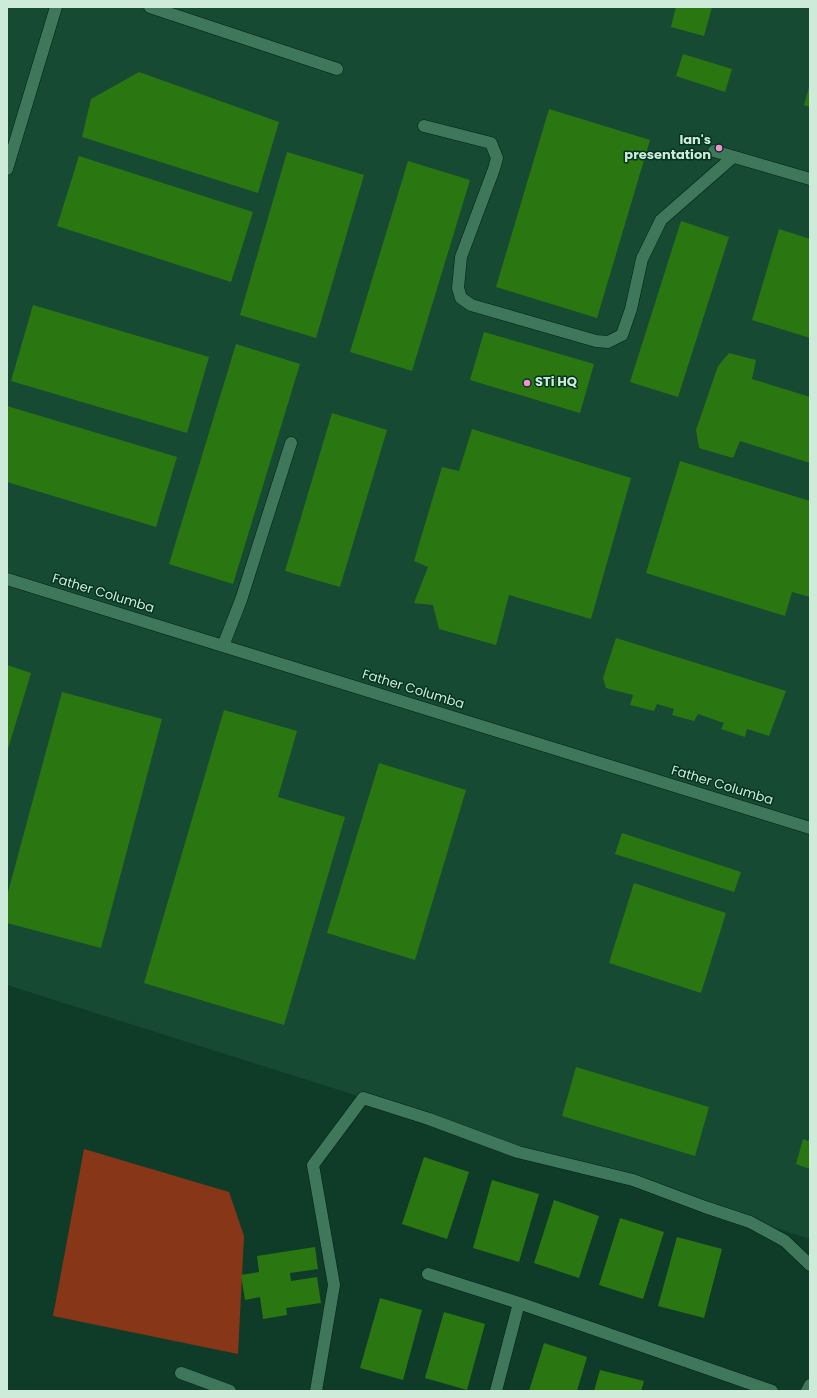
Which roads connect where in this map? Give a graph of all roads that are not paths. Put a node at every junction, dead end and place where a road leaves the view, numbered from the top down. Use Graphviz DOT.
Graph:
graph roads {
  1 [pos="56,7"];
  2 [pos="150,7"];
  3 [pos="337,69"];
  4 [pos="424,126"];
  5 [pos="714,151"];
  6 [pos="733,157"];
  7 [pos="7,168"];
  8 [pos="810,179"];
  9 [pos="291,443"];
  10 [pos="7,579"];
  11 [pos="223,646"];
  12 [pos="810,828"];
  13 [pos="810,1265"];
  14 [pos="428,1274"];
  15 [pos="519,1303"];
  16 [pos="181,1373"];
  17 [pos="810,1384"];
  18 [pos="230,1391"];
  19 [pos="316,1391"];
  20 [pos="496,1391"];
  21 [pos="772,1391"];
  22 [pos="807,1391"];
  1 -- 7 [label="street"];
  2 -- 3 [label="street"];
  4 -- 6 [label="street"];
  5 -- 6 [label="street"];
  6 -- 8 [label="street"];
  9 -- 11 [label="street"];
  10 -- 11 [label="street, Father Columba"];
  11 -- 12 [label="street, Father Columba"];
  13 -- 19 [label="street"];
  14 -- 15 [label="street"];
  15 -- 20 [label="street"];
  15 -- 21 [label="street"];
  16 -- 18 [label="street"];
  17 -- 22 [label="street"];
}
